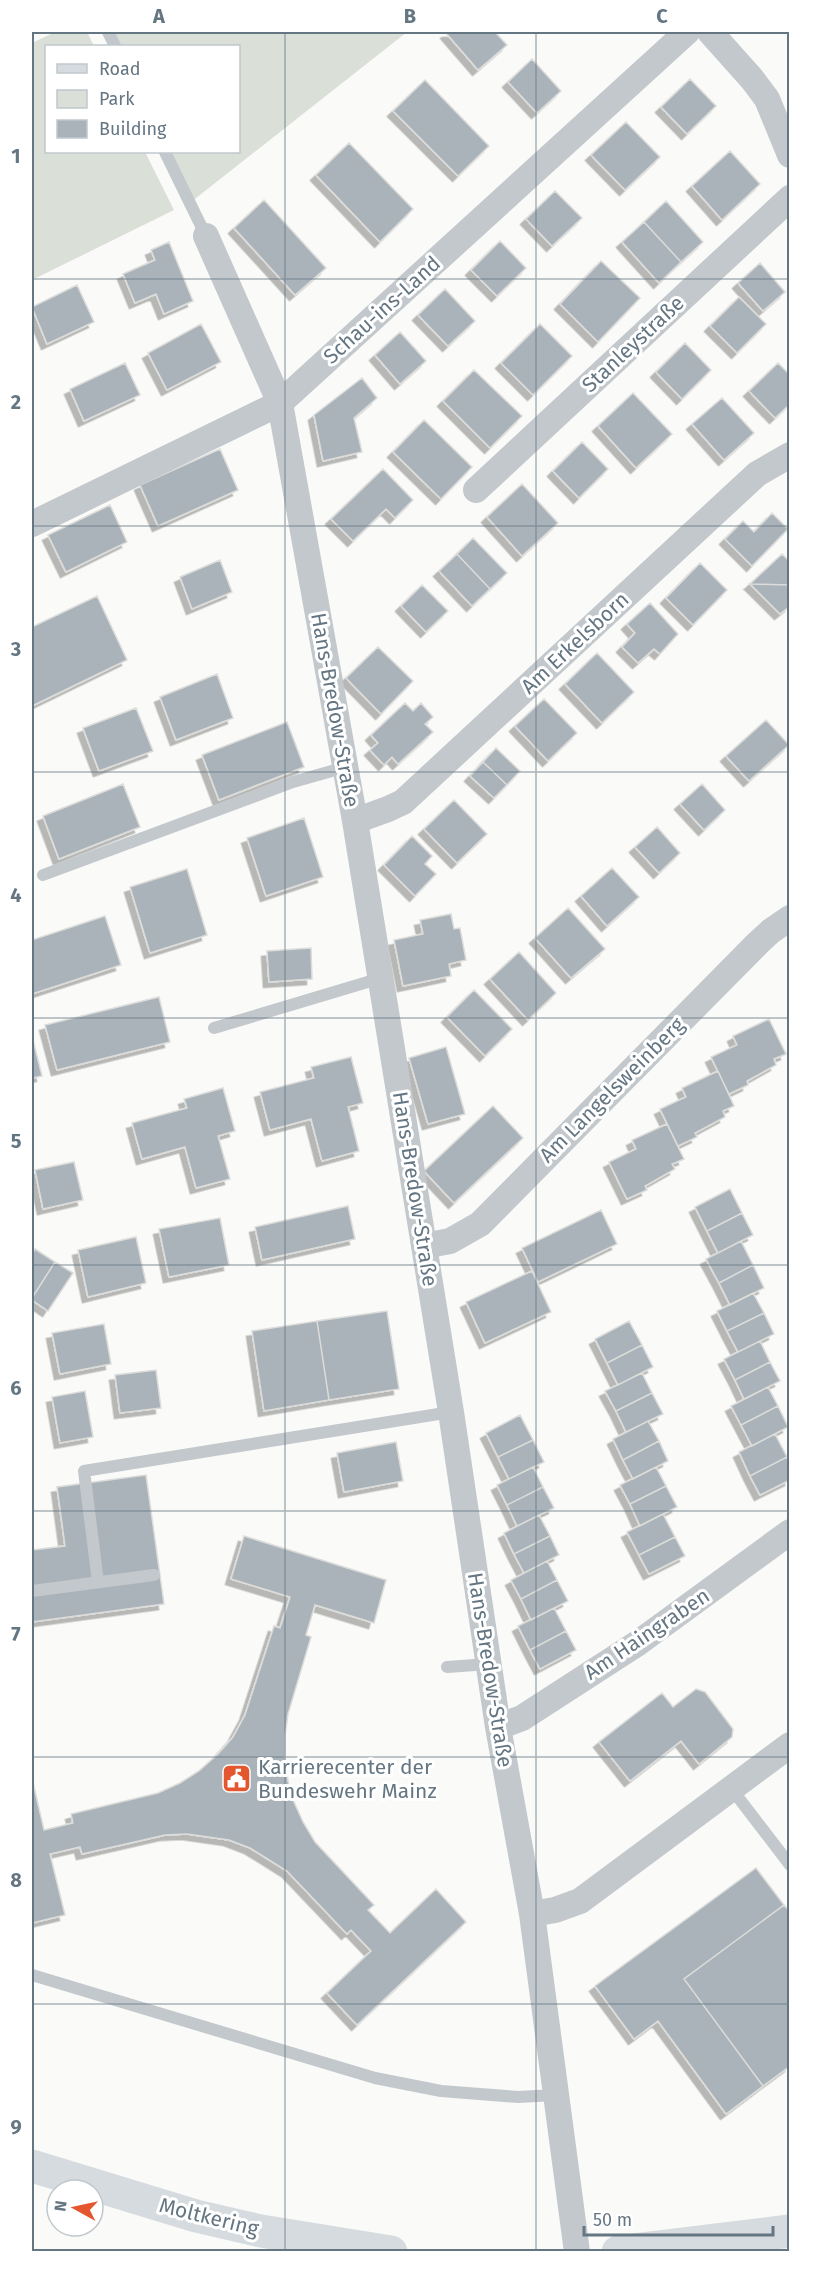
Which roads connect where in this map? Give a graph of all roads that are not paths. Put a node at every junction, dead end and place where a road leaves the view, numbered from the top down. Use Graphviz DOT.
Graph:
graph roads {
  1 [pos="687,32"];
  2 [pos="710,32"];
  3 [pos="165,153"];
  4 [pos="789,155"];
  5 [pos="789,198"];
  6 [pos="206,236"];
  7 [pos="280,403"];
  8 [pos="789,455"];
  9 [pos="476,490"];
  10 [pos="32,524"];
  11 [pos="346,767"];
  12 [pos="355,821"];
  13 [pos="43,875"];
  14 [pos="789,918"];
  15 [pos="381,978"];
  16 [pos="214,1028"];
  17 [pos="424,1246"];
  18 [pos="451,1412"];
  19 [pos="787,1539"];
  20 [pos="154,1575"];
  21 [pos="98,1582"];
  22 [pos="32,1591"];
  23 [pos="489,1664"];
  24 [pos="447,1667"];
  25 [pos="498,1727"];
  26 [pos="789,1745"];
  27 [pos="732,1788"];
  28 [pos="789,1866"];
  29 [pos="532,1914"];
  30 [pos="32,1975"];
  31 [pos="556,2095"];
  32 [pos="32,2166"];
  33 [pos="789,2231"];
  34 [pos="789,2251"];
  35 [pos="391,2252"];
  36 [pos="577,2252"];
  37 [pos="618,2252"];
  38 [pos="784,2252"];
  1 -- 7 [label="street, Schau-ins-Land"];
  2 -- 4 [label="street"];
  3 -- 6 [label="lane, Hans-Bredow-Straße"];
  5 -- 9 [label="street, Stanleystraße"];
  6 -- 7 [label="street, Hans-Bredow-Straße"];
  7 -- 10 [label="street, Schau-ins-Land"];
  7 -- 11 [label="street, Hans-Bredow-Straße"];
  8 -- 12 [label="street, Am Erkelsborn"];
  11 -- 12 [label="street, Hans-Bredow-Straße"];
  11 -- 13 [label="lane"];
  12 -- 15 [label="street, Hans-Bredow-Straße"];
  14 -- 17 [label="street, Am Langelsweinberg"];
  15 -- 16 [label="lane"];
  15 -- 17 [label="street, Hans-Bredow-Straße"];
  17 -- 18 [label="street, Hans-Bredow-Straße"];
  18 -- 21 [label="lane"];
  18 -- 23 [label="street, Hans-Bredow-Straße"];
  19 -- 25 [label="street, Am Haingraben"];
  20 -- 21 [label="lane"];
  21 -- 22 [label="lane"];
  23 -- 24 [label="lane"];
  23 -- 25 [label="street, Hans-Bredow-Straße"];
  25 -- 29 [label="street, Hans-Bredow-Straße"];
  26 -- 27 [label="street"];
  27 -- 28 [label="lane"];
  27 -- 29 [label="street"];
  29 -- 31 [label="street, Hans-Bredow-Straße"];
  30 -- 31 [label="lane"];
  31 -- 36 [label="street, Hans-Bredow-Straße"];
  32 -- 35 [label="street, Moltkering"];
  33 -- 37 [label="street"];
  34 -- 38 [label="street"];
}
